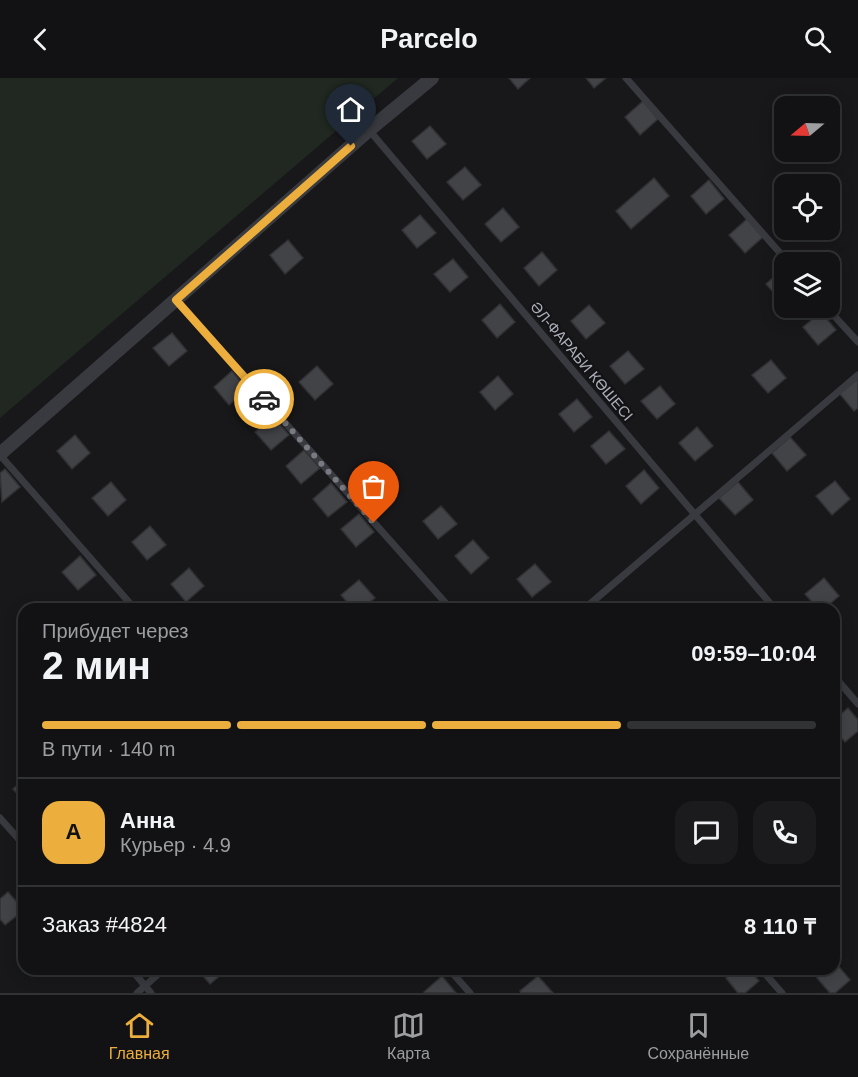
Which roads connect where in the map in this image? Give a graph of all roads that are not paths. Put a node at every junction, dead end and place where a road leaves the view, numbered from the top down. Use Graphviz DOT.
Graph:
graph roads {
  1 [pos="432,78"];
  2 [pos="626,78"];
  3 [pos="369,130"];
  4 [pos="779,252"];
  5 [pos="176,300"];
  6 [pos="836,318"];
  7 [pos="858,342"];
  8 [pos="858,375"];
  9 [pos="0,455"];
  10 [pos="693,514"];
  11 [pos="130,603"];
  12 [pos="446,603"];
  13 [pos="591,603"];
  14 [pos="770,603"];
  15 [pos="840,683"];
  16 [pos="858,704"];
  17 [pos="0,818"];
  18 [pos="18,838"];
  19 [pos="135,975"];
  20 [pos="157,975"];
  21 [pos="454,975"];
  22 [pos="766,975"];
  23 [pos="145,986"];
  24 [pos="136,993"];
  25 [pos="151,993"];
  26 [pos="470,993"];
  27 [pos="782,993"];
  1 -- 3 [label="street"];
  2 -- 4 [label="lane"];
  3 -- 5 [label="street"];
  3 -- 10 [label="lane, ӘЛ-ФАРАБИ КӨШЕСІ"];
  5 -- 9 [label="street"];
  5 -- 12 [label="lane"];
  6 -- 7 [label="lane"];
  8 -- 10 [label="lane"];
  9 -- 11 [label="lane"];
  10 -- 13 [label="lane"];
  10 -- 14 [label="lane, ӘЛ-ФАРАБИ КӨШЕСІ"];
  15 -- 16 [label="lane"];
  17 -- 18 [label="lane"];
  19 -- 23 [label="lane"];
  20 -- 23 [label="lane"];
  21 -- 26 [label="lane"];
  22 -- 27 [label="lane"];
  23 -- 24 [label="lane"];
  23 -- 25 [label="lane"];
}
